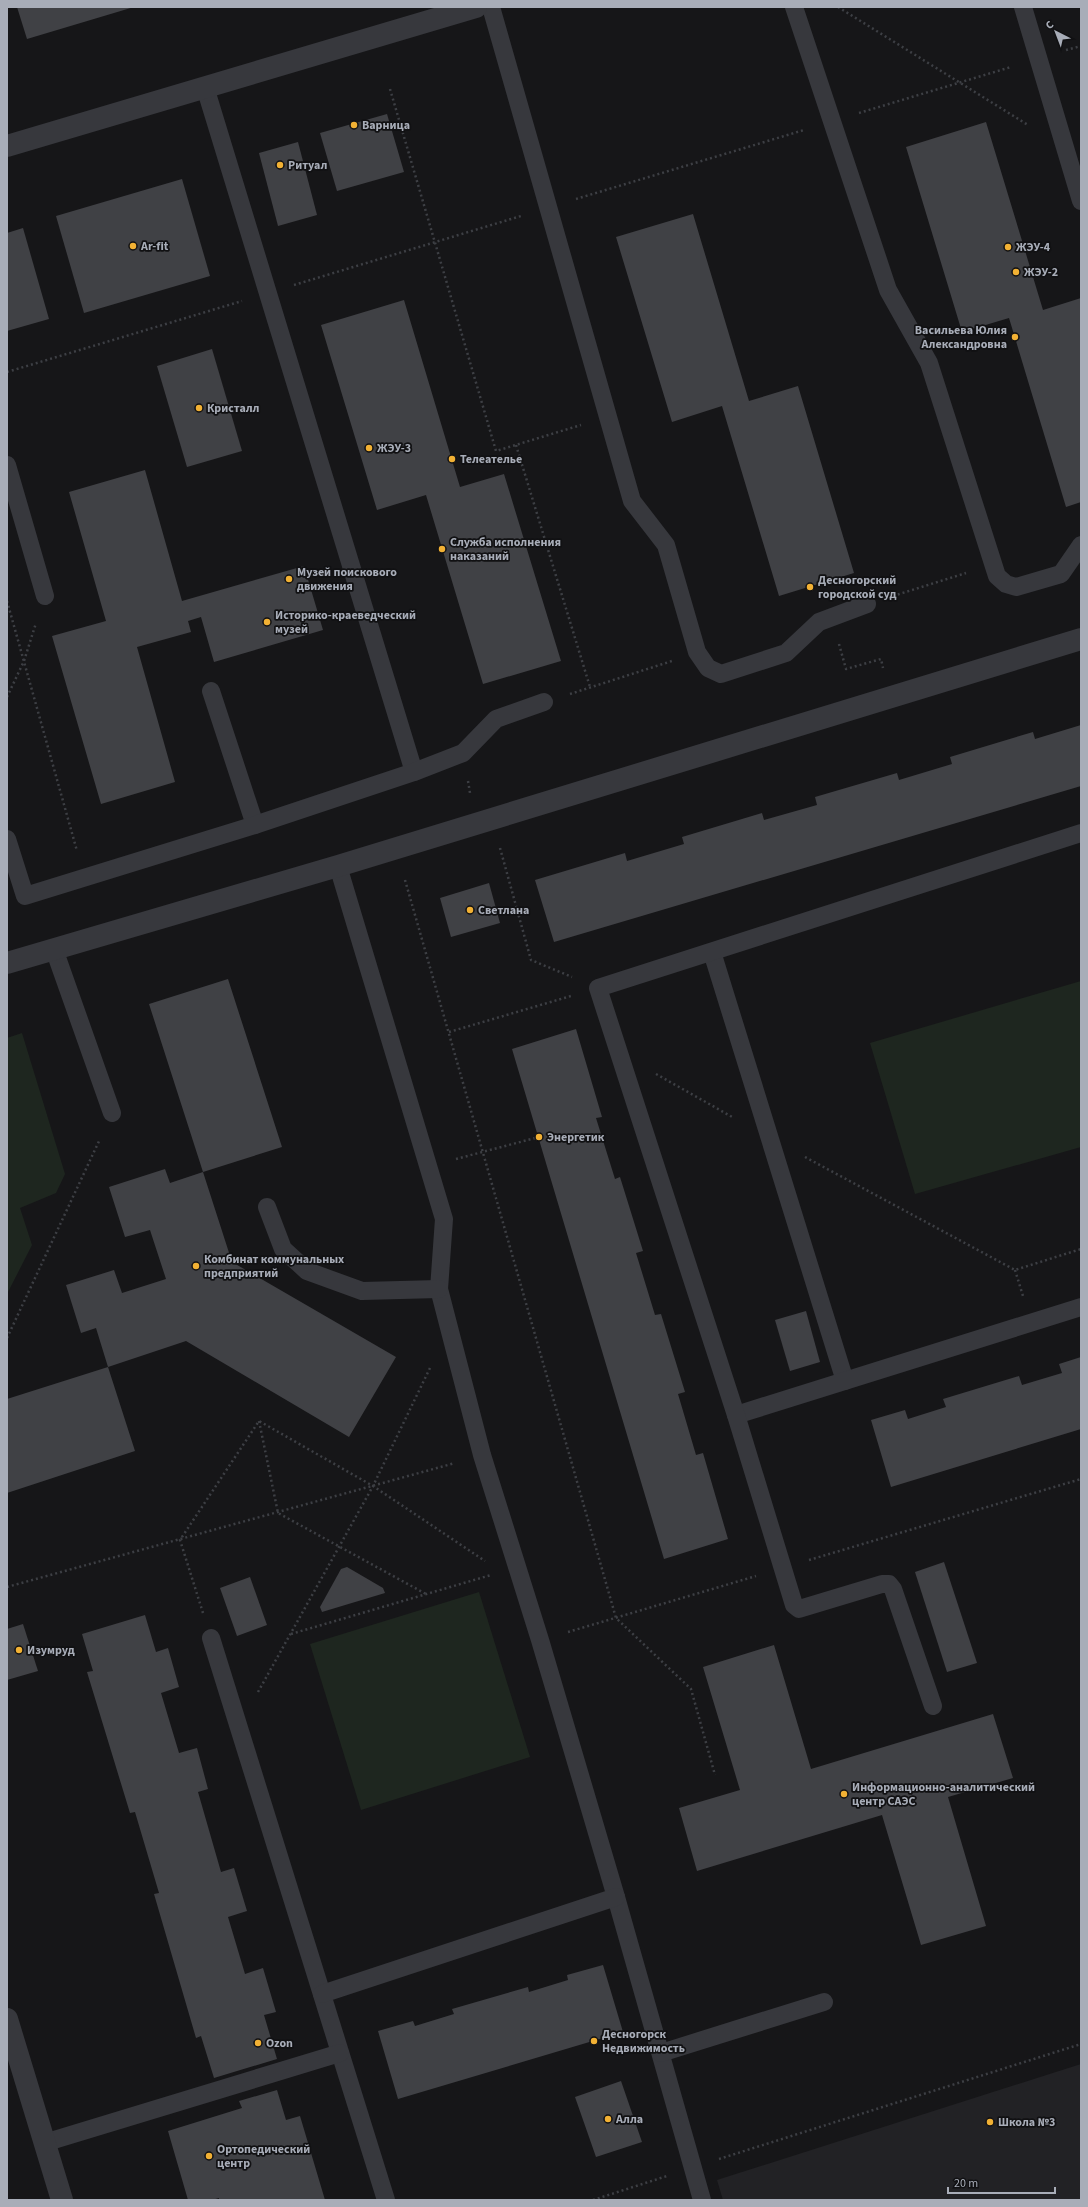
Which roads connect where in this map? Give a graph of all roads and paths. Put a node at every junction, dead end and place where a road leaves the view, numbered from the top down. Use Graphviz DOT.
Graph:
graph roads {
  1 [pos="476,7"];
  2 [pos="491,7"];
  3 [pos="794,7"];
  4 [pos="838,7"];
  5 [pos="1023,7"];
  6 [pos="205,87"];
  7 [pos="390,89"];
  8 [pos="7,146"];
  9 [pos="1065,149"];
  10 [pos="1081,201"];
  11 [pos="608,417"];
  12 [pos="516,444"];
  13 [pos="7,465"];
  14 [pos="1081,545"];
  15 [pos="994,564"];
  16 [pos="45,596"];
  17 [pos="7,601"];
  18 [pos="868,604"];
  19 [pos="1081,639"];
  20 [pos="697,652"];
  21 [pos="880,658"];
  22 [pos="24,661"];
  23 [pos="846,669"];
  24 [pos="590,687"];
  25 [pos="211,691"];
  26 [pos="573,693"];
  27 [pos="7,697"];
  28 [pos="544,702"];
  29 [pos="414,772"];
  30 [pos="255,825"];
  31 [pos="1081,833"];
  32 [pos="7,839"];
  33 [pos="501,844"];
  34 [pos="338,866"];
  35 [pos="84,878"];
  36 [pos="405,880"];
  37 [pos="54,949"];
  38 [pos="712,952"];
  39 [pos="7,963"];
  40 [pos="598,988"];
  41 [pos="449,1032"];
  42 [pos="618,1052"];
  43 [pos="112,1113"];
  44 [pos="538,1137"];
  45 [pos="770,1138"];
  46 [pos="483,1152"];
  47 [pos="458,1159"];
  48 [pos="267,1207"];
  49 [pos="1081,1249"];
  50 [pos="440,1289"];
  51 [pos="1081,1308"];
  52 [pos="449,1327"];
  53 [pos="7,1338"];
  54 [pos="845,1381"];
  55 [pos="736,1415"];
  56 [pos="258,1421"];
  57 [pos="482,1455"];
  58 [pos="373,1486"];
  59 [pos="278,1513"];
  60 [pos="180,1540"];
  61 [pos="340,1547"];
  62 [pos="502,1572"];
  63 [pos="7,1587"];
  64 [pos="524,1587"];
  65 [pos="426,1594"];
  66 [pos="291,1635"];
  67 [pos="211,1638"];
  68 [pos="933,1706"];
  69 [pos="238,1727"];
  70 [pos="715,1775"];
  71 [pos="616,1897"];
  72 [pos="322,1994"];
  73 [pos="824,2002"];
  74 [pos="7,2019"];
  75 [pos="1081,2044"];
  76 [pos="340,2053"];
  77 [pos="661,2053"];
  78 [pos="44,2143"];
  79 [pos="692,2168"];
  80 [pos="62,2200"];
  81 [pos="386,2200"];
  82 [pos="593,2200"];
  83 [pos="702,2200"];
  1 -- 6 [label="street"];
  2 -- 11 [label="lane"];
  3 -- 15 [label="lane"];
  4 -- 9 [label="path"];
  5 -- 9 [label="lane"];
  6 -- 8 [label="street"];
  6 -- 29 [label="lane"];
  7 -- 12 [label="path"];
  9 -- 10 [label="lane"];
  11 -- 12 [label="path"];
  11 -- 20 [label="lane"];
  12 -- 24 [label="path"];
  13 -- 16 [label="lane"];
  14 -- 15 [label="lane"];
  15 -- 18 [label="path"];
  16 -- 22 [label="path"];
  17 -- 22 [label="path"];
  18 -- 20 [label="lane"];
  19 -- 34 [label="street"];
  20 -- 24 [label="path"];
  21 -- 23 [label="path"];
  22 -- 27 [label="path"];
  22 -- 35 [label="path"];
  24 -- 26 [label="path"];
  25 -- 30 [label="lane"];
  28 -- 29 [label="lane"];
  29 -- 30 [label="lane"];
  30 -- 35 [label="lane"];
  31 -- 38 [label="lane"];
  32 -- 35 [label="lane"];
  33 -- 40 [label="path"];
  34 -- 37 [label="street"];
  34 -- 50 [label="lane"];
  36 -- 41 [label="path"];
  37 -- 39 [label="street"];
  37 -- 43 [label="lane"];
  38 -- 40 [label="lane"];
  38 -- 45 [label="lane"];
  40 -- 41 [label="path"];
  40 -- 42 [label="lane"];
  41 -- 46 [label="path"];
  42 -- 45 [label="path"];
  42 -- 55 [label="lane"];
  43 -- 53 [label="path"];
  44 -- 46 [label="path"];
  45 -- 49 [label="path"];
  45 -- 54 [label="lane"];
  46 -- 47 [label="path"];
  46 -- 70 [label="path"];
  48 -- 50 [label="lane"];
  50 -- 52 [label="lane"];
  51 -- 54 [label="lane"];
  52 -- 57 [label="lane"];
  52 -- 58 [label="path"];
  54 -- 55 [label="lane"];
  55 -- 68 [label="lane"];
  56 -- 58 [label="path"];
  56 -- 59 [label="path"];
  56 -- 60 [label="path"];
  57 -- 58 [label="path"];
  57 -- 64 [label="lane"];
  58 -- 59 [label="path"];
  58 -- 61 [label="path"];
  58 -- 62 [label="path"];
  59 -- 60 [label="path"];
  59 -- 61 [label="path"];
  60 -- 63 [label="path"];
  60 -- 67 [label="path"];
  61 -- 65 [label="path"];
  61 -- 66 [label="path"];
  62 -- 64 [label="path"];
  62 -- 65 [label="path"];
  64 -- 71 [label="lane"];
  65 -- 66 [label="path"];
  66 -- 69 [label="path"];
  67 -- 69 [label="lane"];
  69 -- 72 [label="lane"];
  71 -- 72 [label="lane"];
  71 -- 77 [label="lane"];
  72 -- 76 [label="lane"];
  73 -- 77 [label="lane"];
  74 -- 78 [label="street"];
  75 -- 79 [label="path"];
  76 -- 78 [label="lane"];
  76 -- 81 [label="lane"];
  77 -- 79 [label="lane"];
  78 -- 80 [label="street"];
  79 -- 82 [label="path"];
  79 -- 83 [label="lane"];
}
